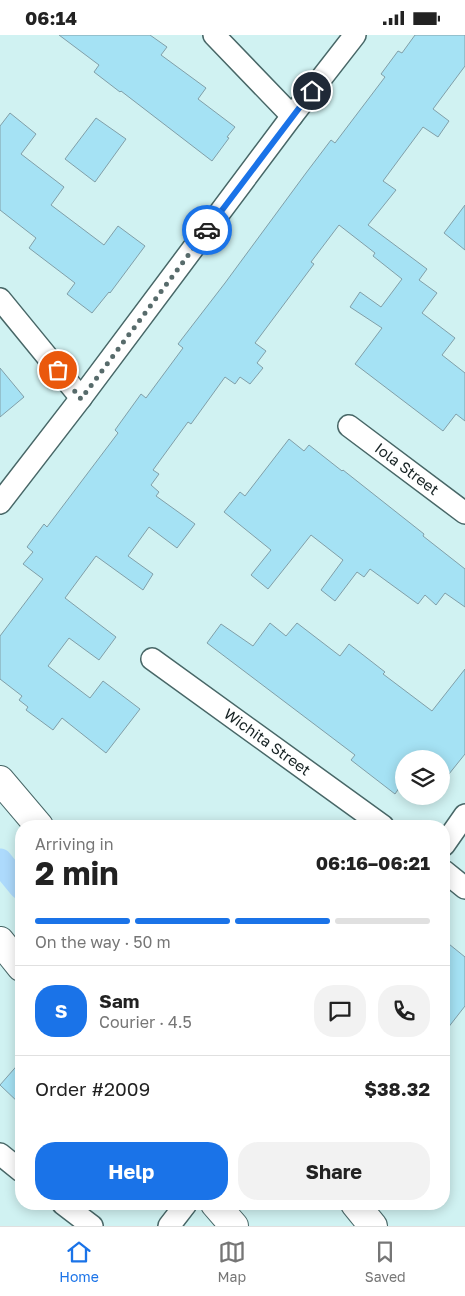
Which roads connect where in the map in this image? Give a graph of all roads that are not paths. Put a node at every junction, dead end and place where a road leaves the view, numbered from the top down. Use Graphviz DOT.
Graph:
graph roads {
  1 [pos="214,35"];
  2 [pos="356,35"];
  3 [pos="292,116"];
  4 [pos="0,299"];
  5 [pos="81,399"];
  6 [pos="348,426"];
  7 [pos="0,503"];
  8 [pos="465,513"];
  9 [pos="152,659"];
  10 [pos="0,780"];
  11 [pos="465,815"];
  12 [pos="34,820"];
  13 [pos="374,820"];
  14 [pos="450,836"];
  15 [pos="450,876"];
  16 [pos="465,887"];
  17 [pos="0,941"];
  18 [pos="15,960"];
  19 [pos="0,1154"];
  20 [pos="15,1166"];
  21 [pos="71,1210"];
  22 [pos="181,1210"];
  23 [pos="221,1210"];
  24 [pos="347,1210"];
  25 [pos="360,1210"];
  26 [pos="92,1226"];
  27 [pos="168,1226"];
  28 [pos="234,1226"];
  29 [pos="354,1226"];
  30 [pos="373,1226"];
  1 -- 3 [label="street"];
  2 -- 3 [label="street"];
  3 -- 5 [label="street"];
  4 -- 5 [label="street"];
  5 -- 7 [label="street"];
  6 -- 8 [label="street, Iola Street"];
  9 -- 13 [label="street, Wichita Street"];
  10 -- 12 [label="main road"];
  11 -- 14 [label="street"];
  15 -- 16 [label="street"];
  17 -- 18 [label="main road"];
  19 -- 20 [label="street"];
  21 -- 26 [label="street"];
  22 -- 27 [label="street"];
  23 -- 28 [label="main road"];
  24 -- 29 [label="main road"];
  25 -- 30 [label="main road"];
}
